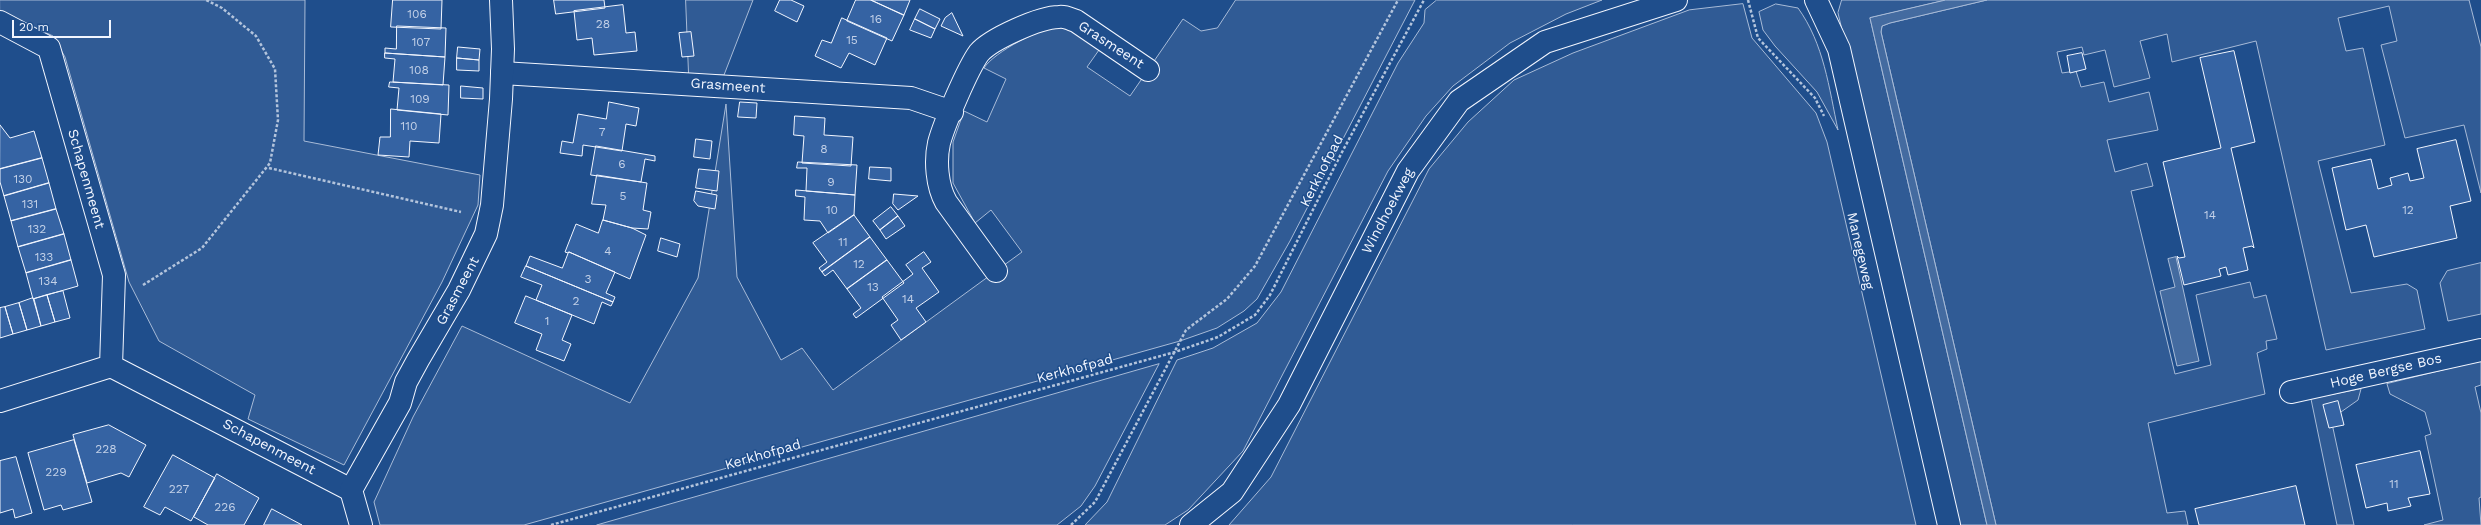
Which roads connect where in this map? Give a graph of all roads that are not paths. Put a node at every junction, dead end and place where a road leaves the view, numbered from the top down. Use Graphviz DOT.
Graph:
graph roads {
  1 [pos="501,0"];
  2 [pos="1676,0"];
  3 [pos="1816,0"];
  4 [pos="0,22"];
  5 [pos="1148,70"];
  6 [pos="502,73"];
  7 [pos="952,112"];
  8 [pos="996,271"];
  9 [pos="2481,350"];
  10 [pos="111,366"];
  11 [pos="2291,392"];
  12 [pos="0,401"];
  13 [pos="351,490"];
  14 [pos="361,525"];
  15 [pos="1191,525"];
  16 [pos="1950,525"];
  1 -- 6 [label="street, Grasmeent"];
  2 -- 15 [label="street, Windhoekweg"];
  3 -- 16 [label="street, Manegeweg"];
  4 -- 10 [label="street, Schapenmeent"];
  5 -- 7 [label="street, Grasmeent"];
  6 -- 7 [label="street, Grasmeent"];
  6 -- 13 [label="street, Grasmeent"];
  7 -- 8 [label="street, Grasmeent"];
  9 -- 11 [label="street, Hoge Bergse Bos"];
  10 -- 12 [label="street"];
  10 -- 13 [label="street, Schapenmeent"];
  13 -- 14 [label="street"];
}
